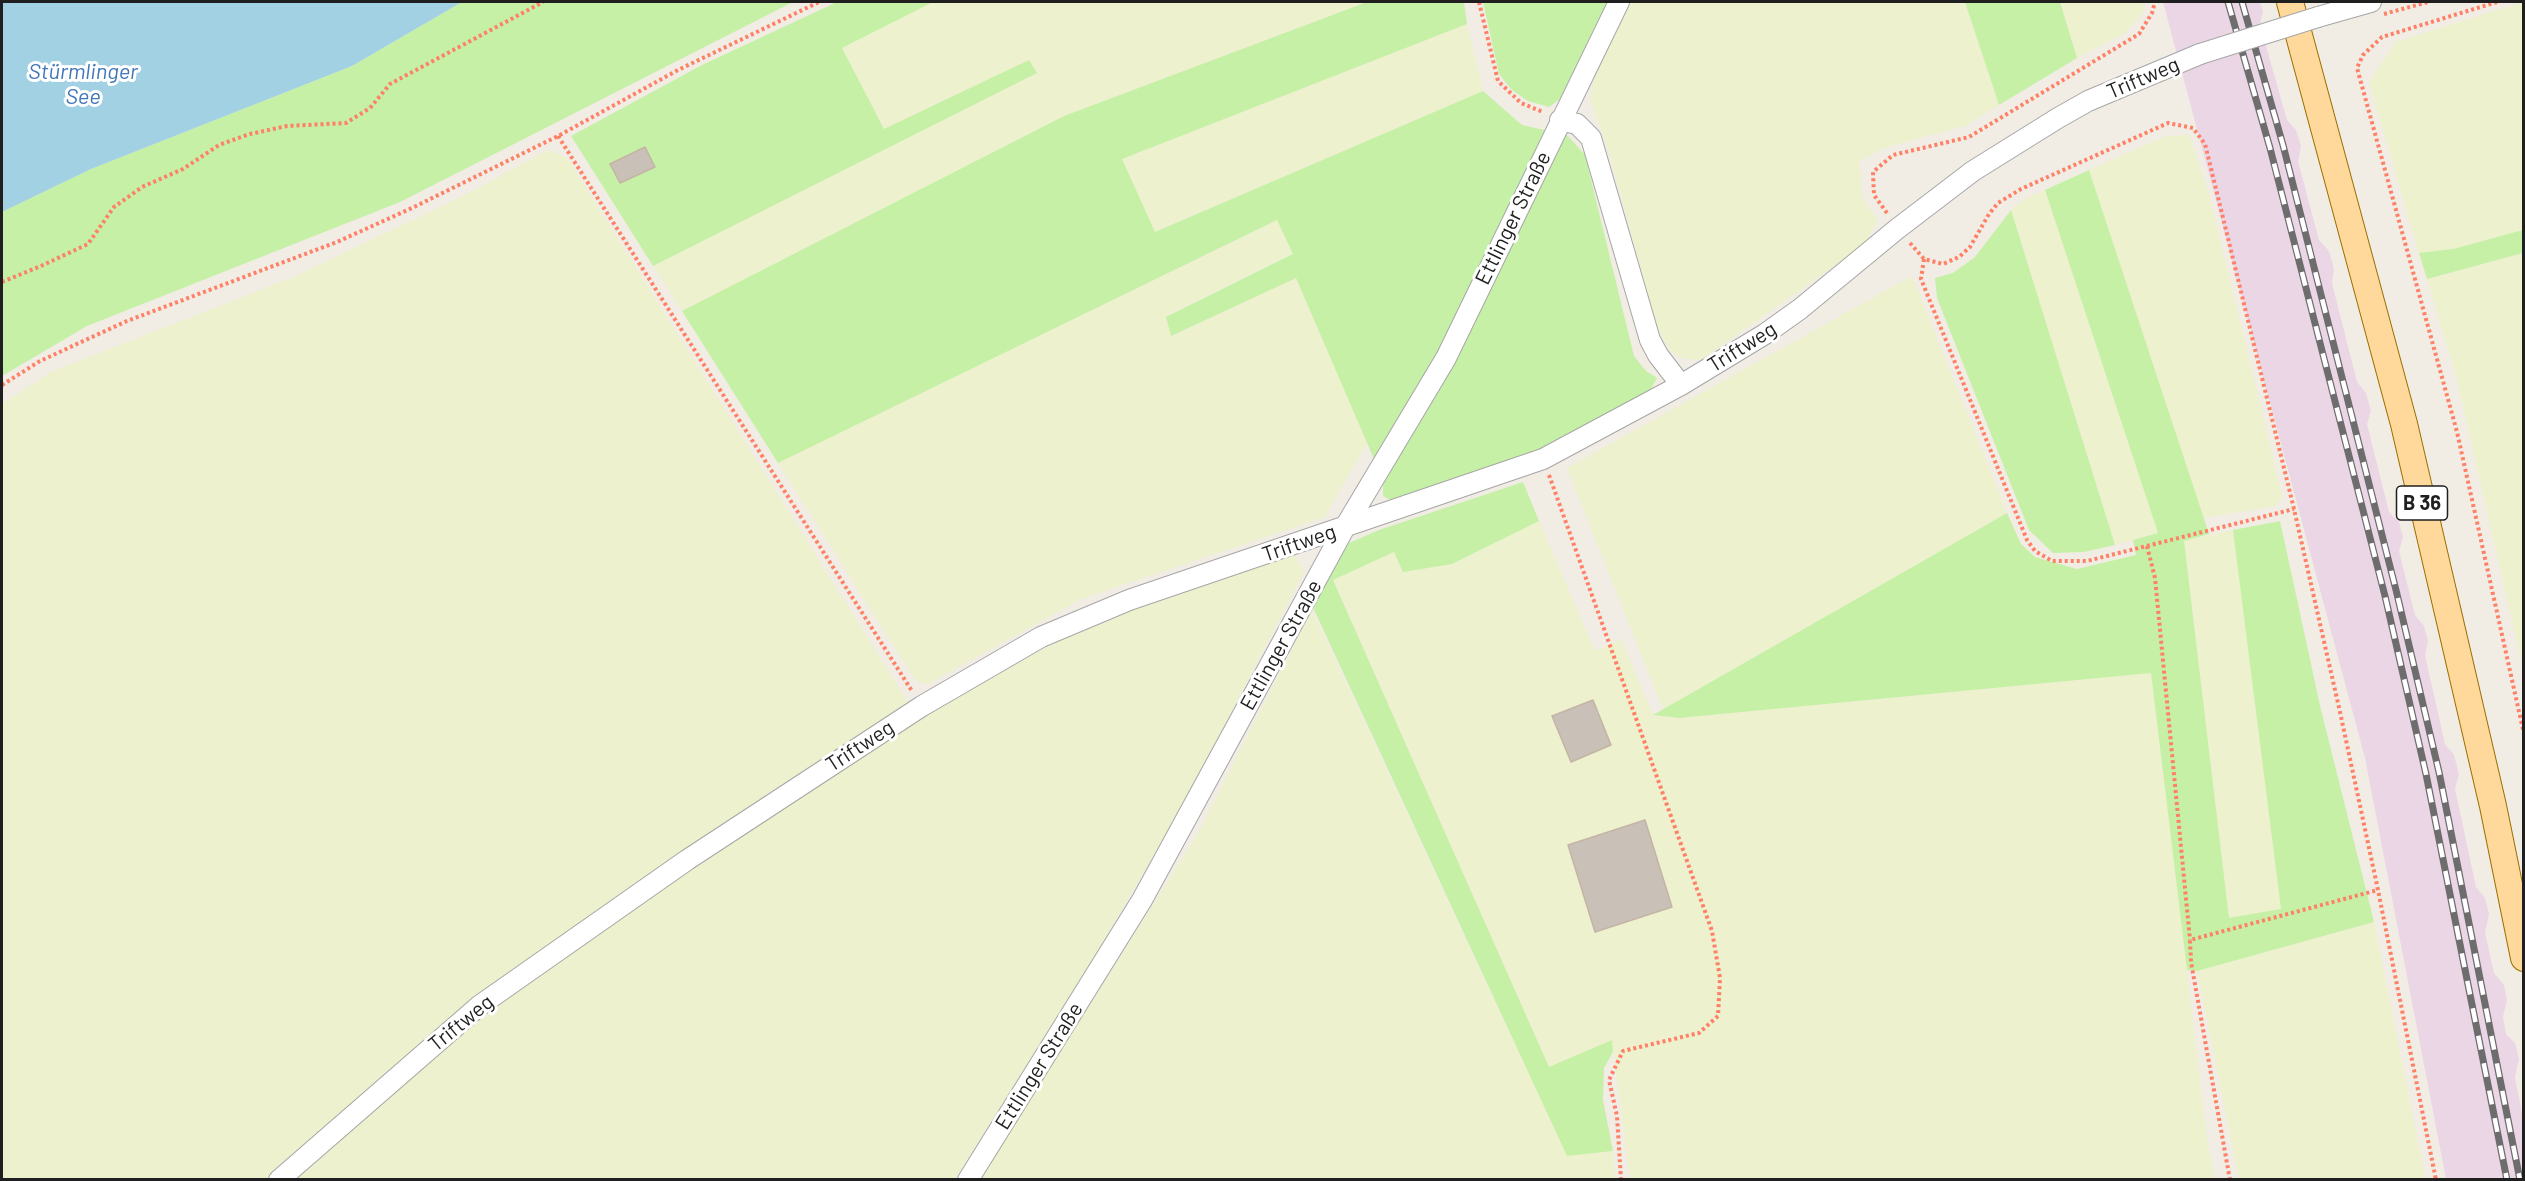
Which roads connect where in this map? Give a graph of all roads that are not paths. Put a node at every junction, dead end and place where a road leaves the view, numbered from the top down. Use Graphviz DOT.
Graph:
graph roads {
  1 [pos="1619,2"];
  2 [pos="2290,2"];
  3 [pos="2371,2"];
  4 [pos="1560,120"];
  5 [pos="1681,385"];
  6 [pos="1345,527"];
  7 [pos="2523,958"];
  8 [pos="279,1179"];
  9 [pos="968,1179"];
  1 -- 4 [label="street, Ettlinger Straße"];
  2 -- 7 [label="main road, B 36"];
  3 -- 5 [label="street, Triftweg, bridge"];
  4 -- 5 [label="street"];
  4 -- 6 [label="street, Ettlinger Straße"];
  5 -- 6 [label="street, Triftweg"];
  6 -- 8 [label="street, Triftweg"];
  6 -- 9 [label="street, Ettlinger Straße"];
}
